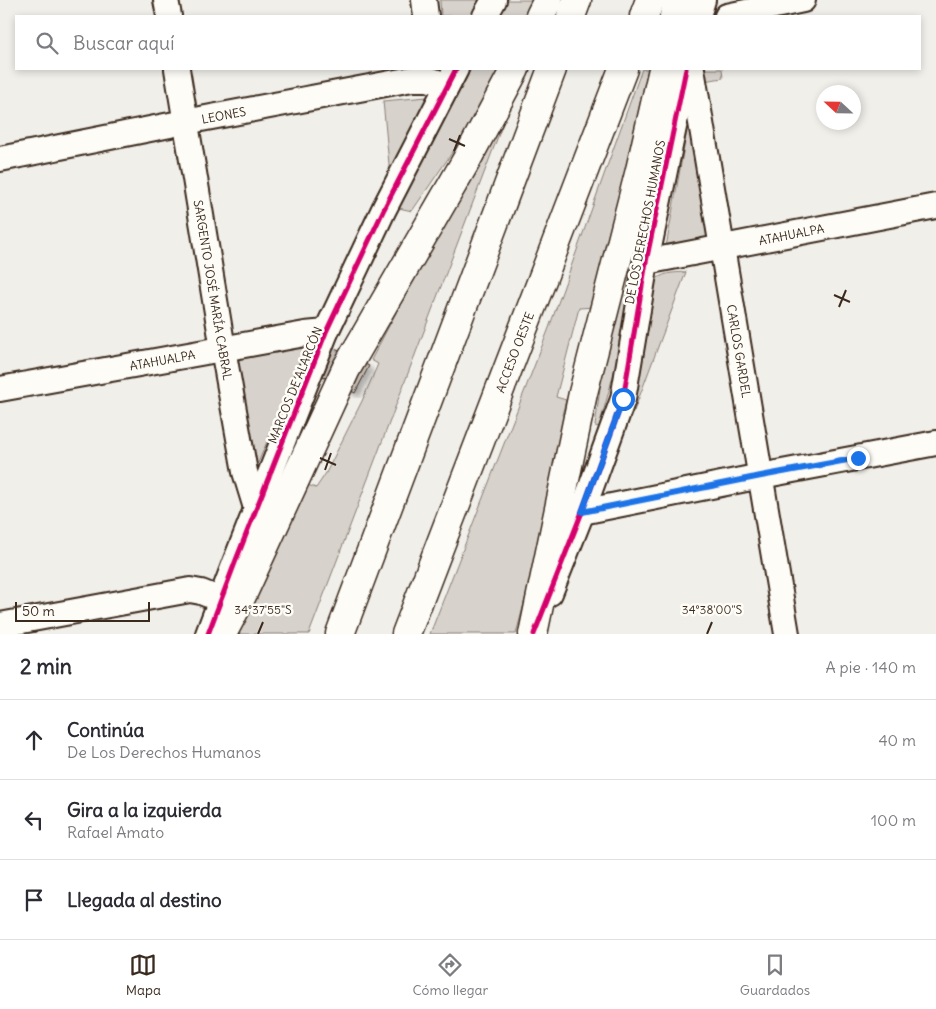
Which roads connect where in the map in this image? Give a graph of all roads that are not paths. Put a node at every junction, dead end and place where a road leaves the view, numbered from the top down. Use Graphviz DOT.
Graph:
graph roads {
  1 [pos="166,0"];
  2 [pos="424,0"];
  3 [pos="494,0"];
  4 [pos="548,0"];
  5 [pos="577,0"];
  6 [pos="650,0"];
  7 [pos="678,0"];
  8 [pos="702,0"];
  9 [pos="803,0"];
  10 [pos="169,15"];
  11 [pos="426,15"];
  12 [pos="486,15"];
  13 [pos="540,15"];
  14 [pos="571,15"];
  15 [pos="644,15"];
  16 [pos="674,15"];
  17 [pos="698,15"];
  18 [pos="733,15"];
  19 [pos="177,70"];
  20 [pos="514,70"];
  21 [pos="552,70"];
  22 [pos="624,70"];
  23 [pos="662,70"];
  24 [pos="686,70"];
  25 [pos="692,70"];
  26 [pos="440,75"];
  27 [pos="185,122"];
  28 [pos="0,159"];
  29 [pos="936,206"];
  30 [pos="723,247"];
  31 [pos="646,262"];
  32 [pos="326,332"];
  33 [pos="223,349"];
  34 [pos="0,389"];
  35 [pos="936,443"];
  36 [pos="761,476"];
  37 [pos="256,508"];
  38 [pos="582,512"];
  39 [pos="221,600"];
  40 [pos="0,625"];
  41 [pos="208,634"];
  42 [pos="222,634"];
  43 [pos="340,634"];
  44 [pos="406,634"];
  45 [pos="533,634"];
  46 [pos="787,634"];
  1 -- 10 [label="street"];
  2 -- 11 [label="street"];
  3 -- 12 [label="street"];
  4 -- 13 [label="highway"];
  5 -- 14 [label="highway"];
  6 -- 15 [label="highway"];
  7 -- 16 [label="highway"];
  8 -- 17 [label="street"];
  9 -- 18 [label="street"];
  19 -- 27 [label="street, SARGENTO JOSÉ MARÍA CABRAL"];
  20 -- 42 [label="highway"];
  21 -- 43 [label="highway"];
  22 -- 44 [label="highway, ACCESO OESTE"];
  23 -- 45 [label="highway"];
  24 -- 31 [label="street, DE LOS DERECHOS HUMANOS"];
  25 -- 30 [label="street, CARLOS GARDEL"];
  26 -- 27 [label="street, LEONES"];
  26 -- 32 [label="street, MARCOS DE ALARCÓN"];
  27 -- 28 [label="street, LEONES"];
  27 -- 33 [label="street, SARGENTO JOSÉ MARÍA CABRAL"];
  29 -- 30 [label="street, ATAHUALPA"];
  30 -- 31 [label="street, ATAHUALPA"];
  30 -- 36 [label="street, CARLOS GARDEL"];
  31 -- 38 [label="street, DE LOS DERECHOS HUMANOS"];
  32 -- 33 [label="street, ATAHUALPA"];
  32 -- 37 [label="street, MARCOS DE ALARCÓN"];
  33 -- 34 [label="street, ATAHUALPA"];
  33 -- 37 [label="street, SARGENTO JOSÉ MARÍA CABRAL"];
  35 -- 36 [label="street"];
  36 -- 38 [label="street"];
  36 -- 46 [label="street, CARLOS GARDEL"];
  37 -- 39 [label="street, MARCOS DE ALARCÓN"];
  38 -- 45 [label="street, DE LOS DERECHOS HUMANOS"];
  39 -- 40 [label="street"];
  39 -- 41 [label="street, MARCOS DE ALARCÓN"];
}
